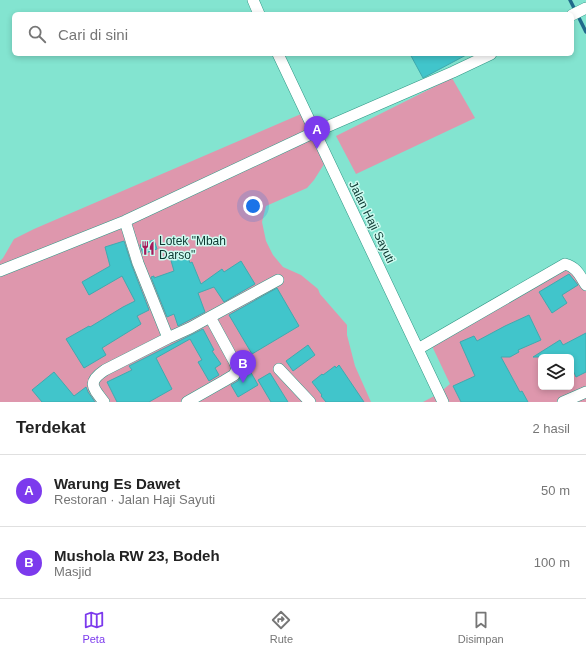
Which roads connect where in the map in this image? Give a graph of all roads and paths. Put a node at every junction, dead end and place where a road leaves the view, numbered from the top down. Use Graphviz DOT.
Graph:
graph roads {
  1 [pos="253,0"];
  2 [pos="585,9"];
  3 [pos="258,12"];
  4 [pos="574,14"];
  5 [pos="279,56"];
  6 [pos="487,56"];
  7 [pos="315,132"];
  8 [pos="125,221"];
  9 [pos="1,274"];
  10 [pos="278,280"];
  11 [pos="586,285"];
  12 [pos="210,317"];
  13 [pos="168,338"];
  14 [pos="418,349"];
  15 [pos="279,369"];
  16 [pos="586,392"];
  17 [pos="441,401"];
  18 [pos="104,402"];
  19 [pos="187,402"];
  20 [pos="310,402"];
  21 [pos="563,402"];
  1 -- 3 [label="street"];
  2 -- 4 [label="street"];
  5 -- 7 [label="street, Jalan Haji Sayuti"];
  6 -- 7 [label="street"];
  7 -- 8 [label="street"];
  7 -- 14 [label="street, Jalan Haji Sayuti"];
  8 -- 9 [label="street"];
  8 -- 13 [label="street"];
  10 -- 12 [label="street"];
  11 -- 14 [label="street"];
  12 -- 13 [label="street"];
  12 -- 19 [label="street"];
  13 -- 18 [label="street"];
  14 -- 17 [label="street, Jalan Haji Sayuti"];
  15 -- 20 [label="street"];
  16 -- 21 [label="street"];
}
